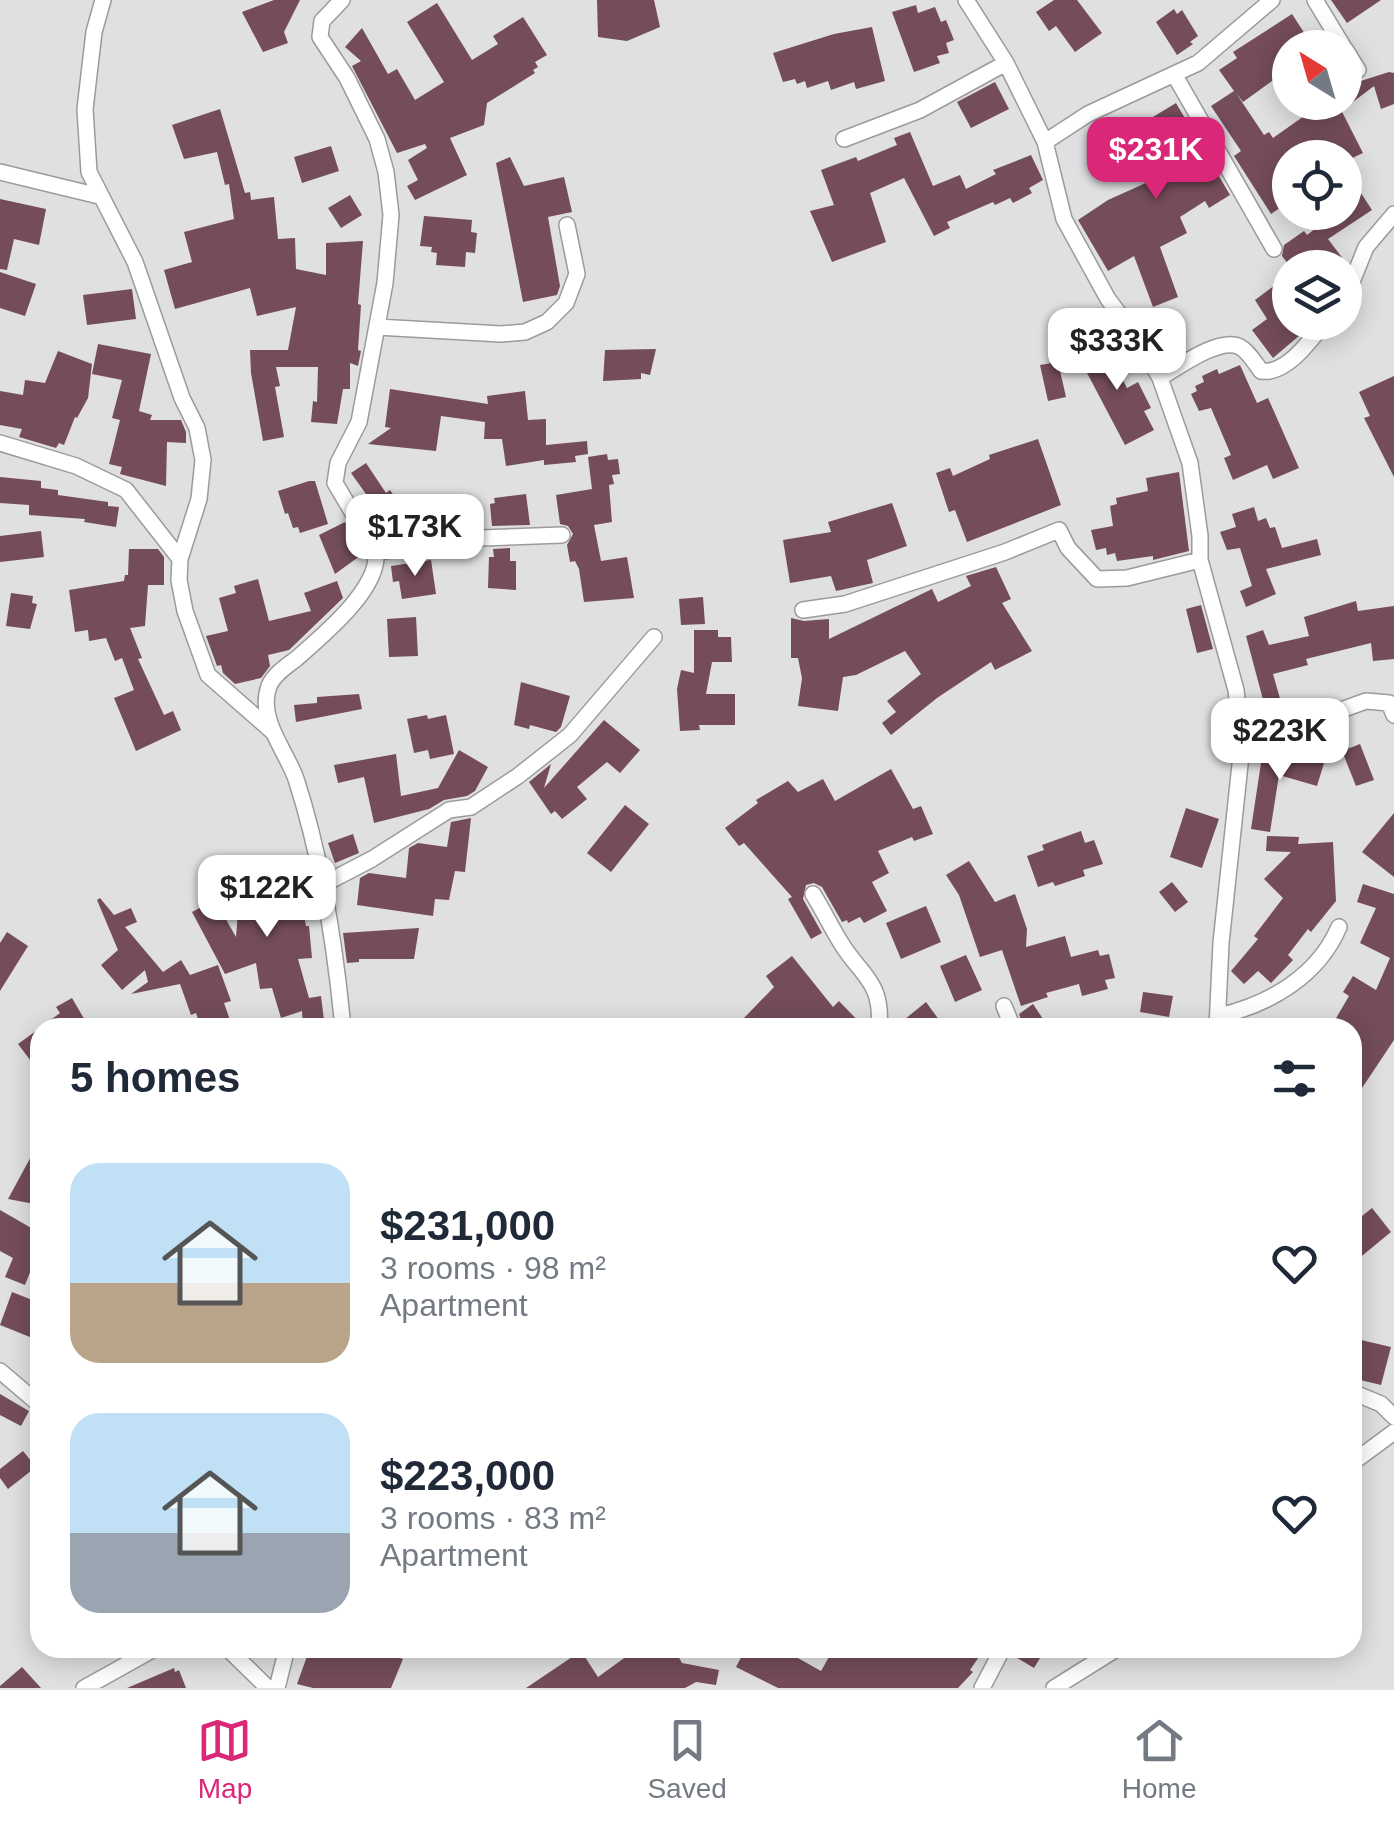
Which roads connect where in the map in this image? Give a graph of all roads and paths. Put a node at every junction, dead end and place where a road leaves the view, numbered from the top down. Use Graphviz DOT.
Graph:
graph roads {
  1 [pos="103,0"];
  2 [pos="342,0"];
  3 [pos="966,0"];
  4 [pos="1272,0"];
  5 [pos="1316,0"];
  6 [pos="1334,30"];
  7 [pos="1006,63"];
  8 [pos="1174,74"];
  9 [pos="844,139"];
  10 [pos="1045,142"];
  11 [pos="0,172"];
  12 [pos="99,196"];
  13 [pos="1394,214"];
  14 [pos="567,224"];
  15 [pos="1274,248"];
  16 [pos="1362,256"];
  17 [pos="377,327"];
  18 [pos="1309,340"];
  19 [pos="1160,378"];
  20 [pos="0,443"];
  21 [pos="562,535"];
  22 [pos="376,552"];
  23 [pos="180,559"];
  24 [pos="1200,560"];
  25 [pos="803,610"];
  26 [pos="654,637"];
  27 [pos="1394,715"];
  28 [pos="273,732"];
  29 [pos="1242,746"];
  30 [pos="324,884"];
  31 [pos="814,894"];
  32 [pos="1340,927"];
  33 [pos="1004,1006"];
  34 [pos="342,1018"];
  35 [pos="879,1018"];
  36 [pos="1009,1018"];
  37 [pos="1218,1018"];
  38 [pos="1227,1018"];
  39 [pos="0,1371"];
  40 [pos="30,1396"];
  41 [pos="1362,1396"];
  42 [pos="1394,1418"];
  43 [pos="1394,1432"];
  44 [pos="1362,1456"];
  45 [pos="138,1658"];
  46 [pos="237,1658"];
  47 [pos="284,1658"];
  48 [pos="998,1658"];
  49 [pos="1102,1658"];
  50 [pos="84,1688"];
  51 [pos="268,1688"];
  52 [pos="276,1688"];
  53 [pos="982,1688"];
  54 [pos="1054,1688"];
  1 -- 12 [label="street"];
  2 -- 17 [label="street"];
  3 -- 7 [label="street"];
  4 -- 8 [label="street"];
  5 -- 6 [label="street"];
  7 -- 9 [label="street"];
  7 -- 10 [label="street"];
  8 -- 10 [label="street"];
  8 -- 15 [label="street"];
  10 -- 19 [label="street"];
  11 -- 12 [label="street"];
  12 -- 23 [label="street"];
  13 -- 16 [label="street"];
  14 -- 17 [label="street"];
  17 -- 22 [label="street"];
  18 -- 19 [label="street"];
  19 -- 24 [label="street"];
  20 -- 23 [label="street"];
  21 -- 22 [label="street"];
  22 -- 28 [label="street"];
  23 -- 28 [label="street"];
  24 -- 25 [label="street"];
  24 -- 29 [label="street"];
  26 -- 30 [label="street"];
  27 -- 29 [label="street"];
  28 -- 30 [label="street"];
  29 -- 37 [label="street"];
  30 -- 34 [label="street"];
  31 -- 35 [label="street"];
  32 -- 38 [label="street"];
  33 -- 36 [label="street"];
  39 -- 40 [label="street"];
  41 -- 42 [label="street"];
  43 -- 44 [label="street"];
  45 -- 50 [label="street"];
  46 -- 51 [label="street"];
  47 -- 52 [label="street"];
  48 -- 53 [label="street"];
  49 -- 54 [label="street"];
}
